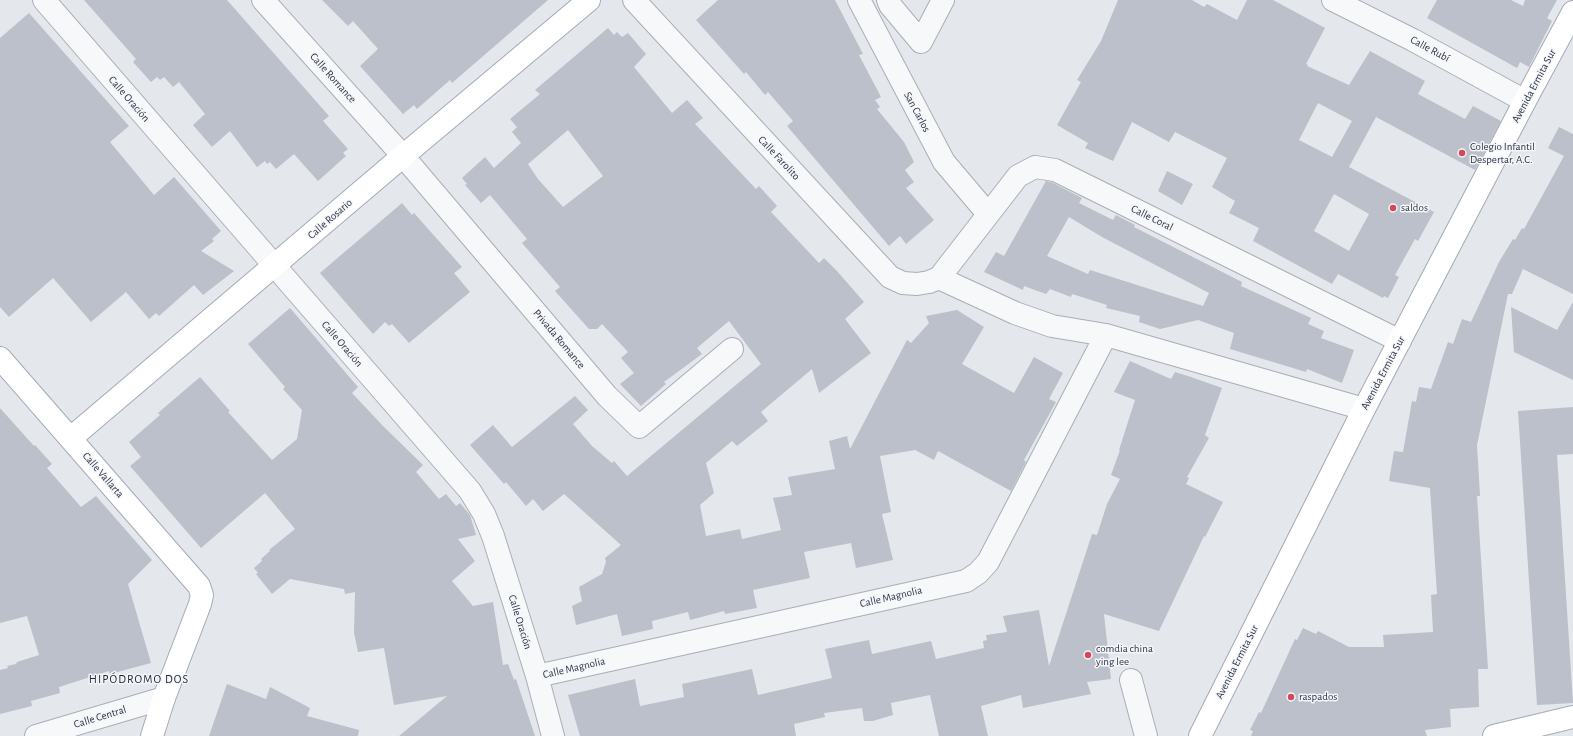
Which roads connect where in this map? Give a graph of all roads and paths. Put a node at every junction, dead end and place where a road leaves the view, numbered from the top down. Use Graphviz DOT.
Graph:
graph roads {
  1 [pos="44,0"];
  2 [pos="263,0"];
  3 [pos="589,0"];
  4 [pos="634,0"];
  5 [pos="859,0"];
  6 [pos="888,0"];
  7 [pos="943,0"];
  8 [pos="1333,0"];
  9 [pos="1573,12"];
  10 [pos="1525,101"];
  11 [pos="403,156"];
  12 [pos="988,214"];
  13 [pos="275,266"];
  14 [pos="939,278"];
  15 [pos="1106,335"];
  16 [pos="1400,341"];
  17 [pos="732,348"];
  18 [pos="0,358"];
  19 [pos="1364,409"];
  20 [pos="71,438"];
  21 [pos="537,676"];
  22 [pos="1131,680"];
  23 [pos="164,698"];
  24 [pos="1573,717"];
  25 [pos="36,736"];
  26 [pos="152,736"];
  27 [pos="553,736"];
  28 [pos="1146,736"];
  29 [pos="1200,736"];
  30 [pos="1494,736"];
  1 -- 13 [label="street, Calle Oración"];
  2 -- 11 [label="street, Calle Romance"];
  3 -- 11 [label="main road, Calle Rosario"];
  4 -- 14 [label="street, Calle Farolito"];
  5 -- 12 [label="street, San Carlos"];
  6 -- 7 [label="street"];
  8 -- 10 [label="street, Calle Rubí"];
  9 -- 10 [label="main road, Avenida Ermita Sur"];
  10 -- 16 [label="main road, Avenida Ermita Sur"];
  11 -- 13 [label="main road, Calle Rosario"];
  11 -- 17 [label="street, Privada Romance"];
  12 -- 14 [label="street, Calle Coral"];
  12 -- 16 [label="street, Calle Coral"];
  13 -- 20 [label="main road, Calle Rosario"];
  13 -- 21 [label="street, Calle Oración"];
  14 -- 15 [label="street"];
  15 -- 19 [label="street"];
  15 -- 21 [label="street, Calle Magnolia"];
  16 -- 19 [label="main road, Avenida Ermita Sur"];
  18 -- 20 [label="main road, Calle Vallarta"];
  19 -- 29 [label="main road, Avenida Ermita Sur"];
  20 -- 23 [label="main road, Calle Vallarta"];
  21 -- 27 [label="street, Calle Oración"];
  22 -- 28 [label="street"];
  23 -- 25 [label="street, Calle Central"];
  23 -- 26 [label="main road"];
  24 -- 30 [label="main road"];
}
